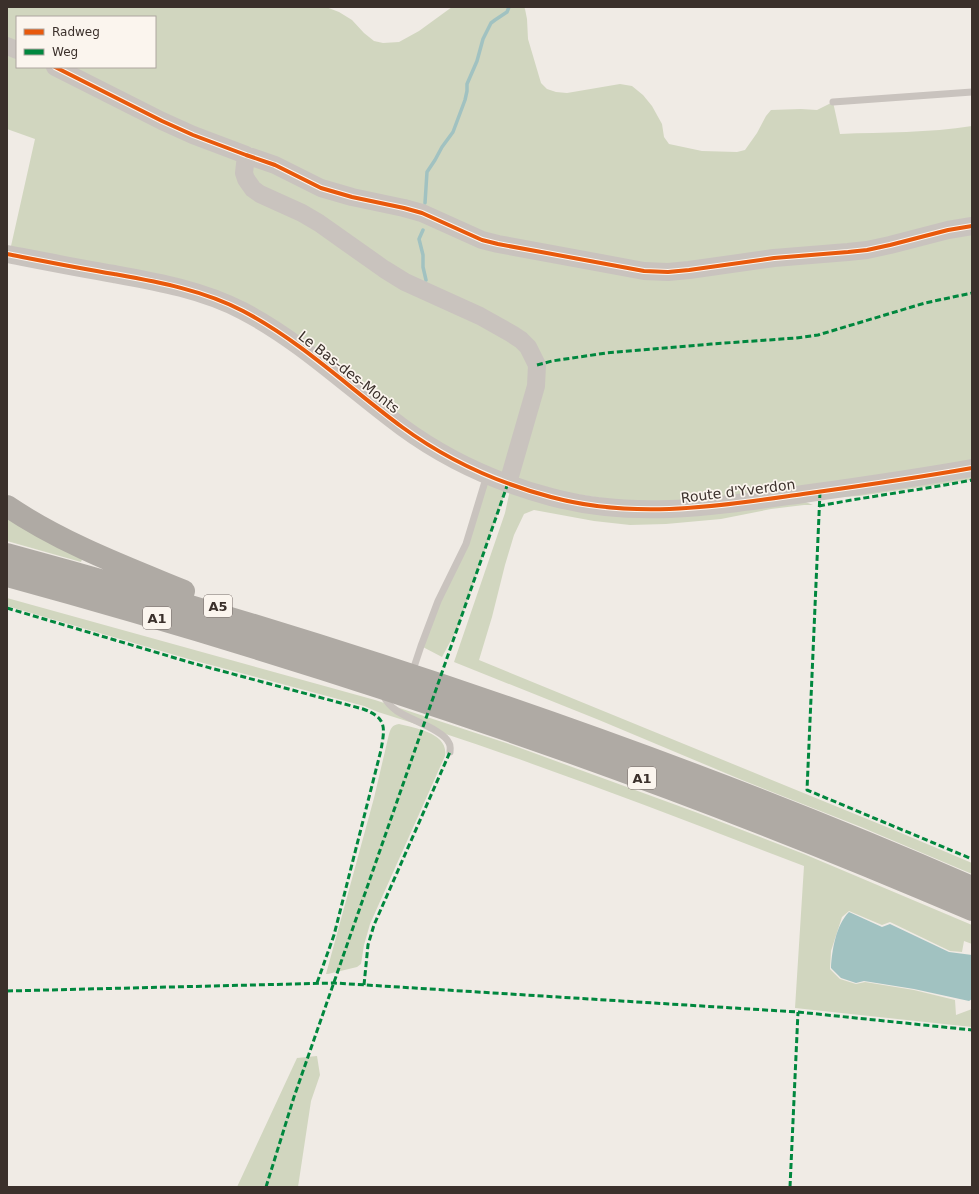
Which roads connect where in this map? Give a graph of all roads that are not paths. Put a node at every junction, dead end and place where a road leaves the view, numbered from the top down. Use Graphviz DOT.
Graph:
graph roads {
  1 [pos="57,68"];
  2 [pos="972,92"];
  3 [pos="833,102"];
  4 [pos="246,155"];
  5 [pos="972,226"];
  6 [pos="7,254"];
  7 [pos="972,468"];
  8 [pos="487,475"];
  9 [pos="508,484"];
  10 [pos="7,506"];
  11 [pos="7,554"];
  12 [pos="7,576"];
  13 [pos="292,636"];
  14 [pos="412,675"];
  15 [pos="380,687"];
  16 [pos="450,752"];
  17 [pos="972,887"];
  18 [pos="972,910"];
  1 -- 4 [label="street"];
  2 -- 3 [label="lane"];
  4 -- 5 [label="street"];
  4 -- 9 [label="street"];
  6 -- 8 [label="street, Le Bas-des-Monts"];
  7 -- 9 [label="street, Route d'Yverdon"];
  8 -- 9 [label="street, Le Bas-des-Monts"];
  8 -- 14 [label="lane"];
  10 -- 13 [label="highway, A5"];
  11 -- 13 [label="highway, A1"];
  12 -- 15 [label="highway, A1"];
  13 -- 14 [label="highway, A1"];
  14 -- 17 [label="highway, A1"];
  15 -- 16 [label="lane"];
  15 -- 18 [label="highway, A1"];
}
